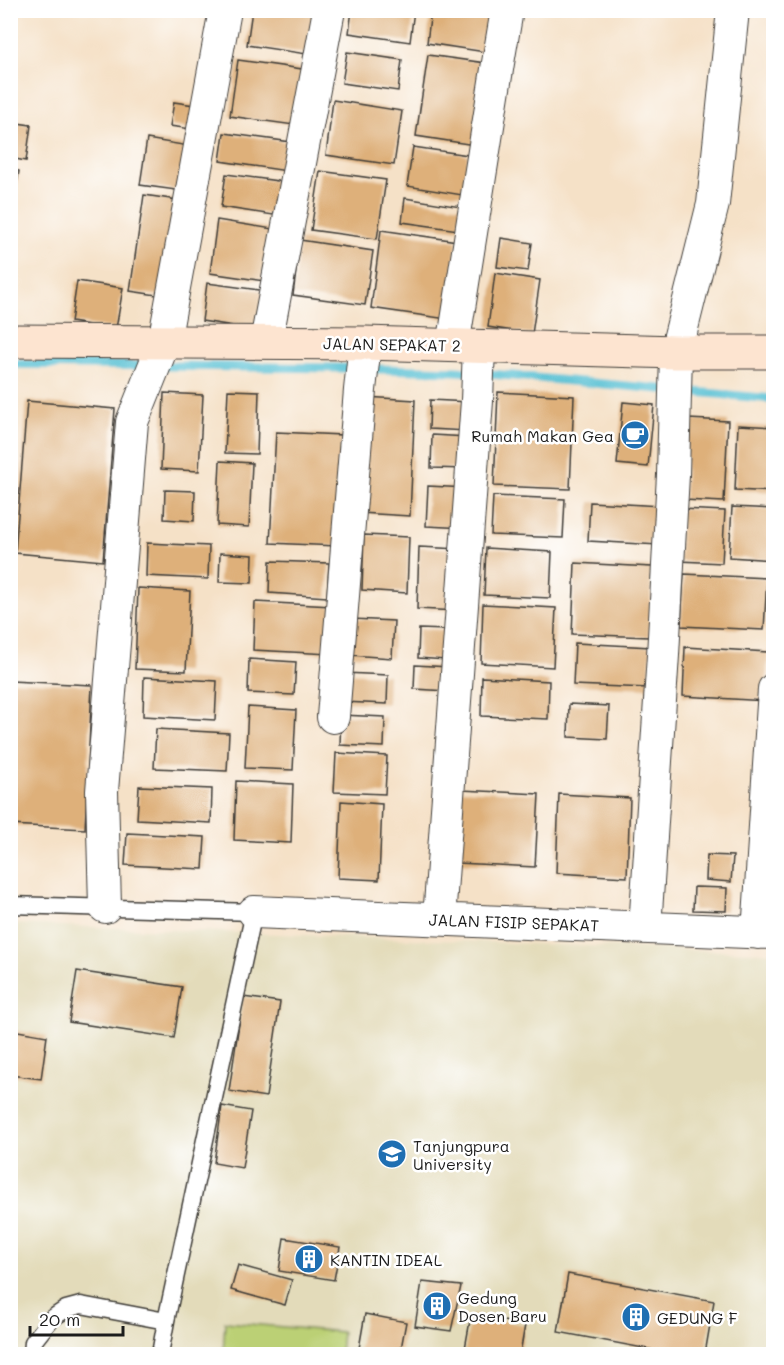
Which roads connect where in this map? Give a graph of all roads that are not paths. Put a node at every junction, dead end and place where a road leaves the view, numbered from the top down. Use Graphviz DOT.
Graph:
graph roads {
  1 [pos="225,10"];
  2 [pos="329,10"];
  3 [pos="507,10"];
  4 [pos="733,10"];
  5 [pos="10,341"];
  6 [pos="266,342"];
  7 [pos="364,350"];
  8 [pos="470,352"];
  9 [pos="774,352"];
  10 [pos="159,356"];
  11 [pos="676,362"];
  12 [pos="774,689"];
  13 [pos="333,717"];
  14 [pos="10,904"];
  15 [pos="105,907"];
  16 [pos="254,912"];
  17 [pos="439,919"];
  18 [pos="645,928"];
  19 [pos="766,933"];
  20 [pos="166,1321"];
  21 [pos="32,1354"];
  22 [pos="160,1354"];
  1 -- 10 [label="street"];
  2 -- 6 [label="street"];
  3 -- 8 [label="street"];
  4 -- 11 [label="street"];
  5 -- 10 [label="street, JALAN SEPAKAT 2"];
  6 -- 7 [label="street, JALAN SEPAKAT 2"];
  6 -- 10 [label="street, JALAN SEPAKAT 2"];
  7 -- 8 [label="street, JALAN SEPAKAT 2"];
  7 -- 13 [label="street"];
  8 -- 11 [label="street, JALAN SEPAKAT 2"];
  8 -- 17 [label="street"];
  9 -- 11 [label="street, JALAN SEPAKAT 2"];
  10 -- 15 [label="street"];
  11 -- 18 [label="street"];
  12 -- 19 [label="street"];
  14 -- 15 [label="lane"];
  15 -- 16 [label="lane"];
  16 -- 17 [label="street, JALAN FISIP SEPAKAT"];
  16 -- 20 [label="lane"];
  17 -- 18 [label="street, JALAN FISIP SEPAKAT"];
  18 -- 19 [label="street, JALAN FISIP SEPAKAT"];
  20 -- 21 [label="lane"];
  20 -- 22 [label="lane"];
}
